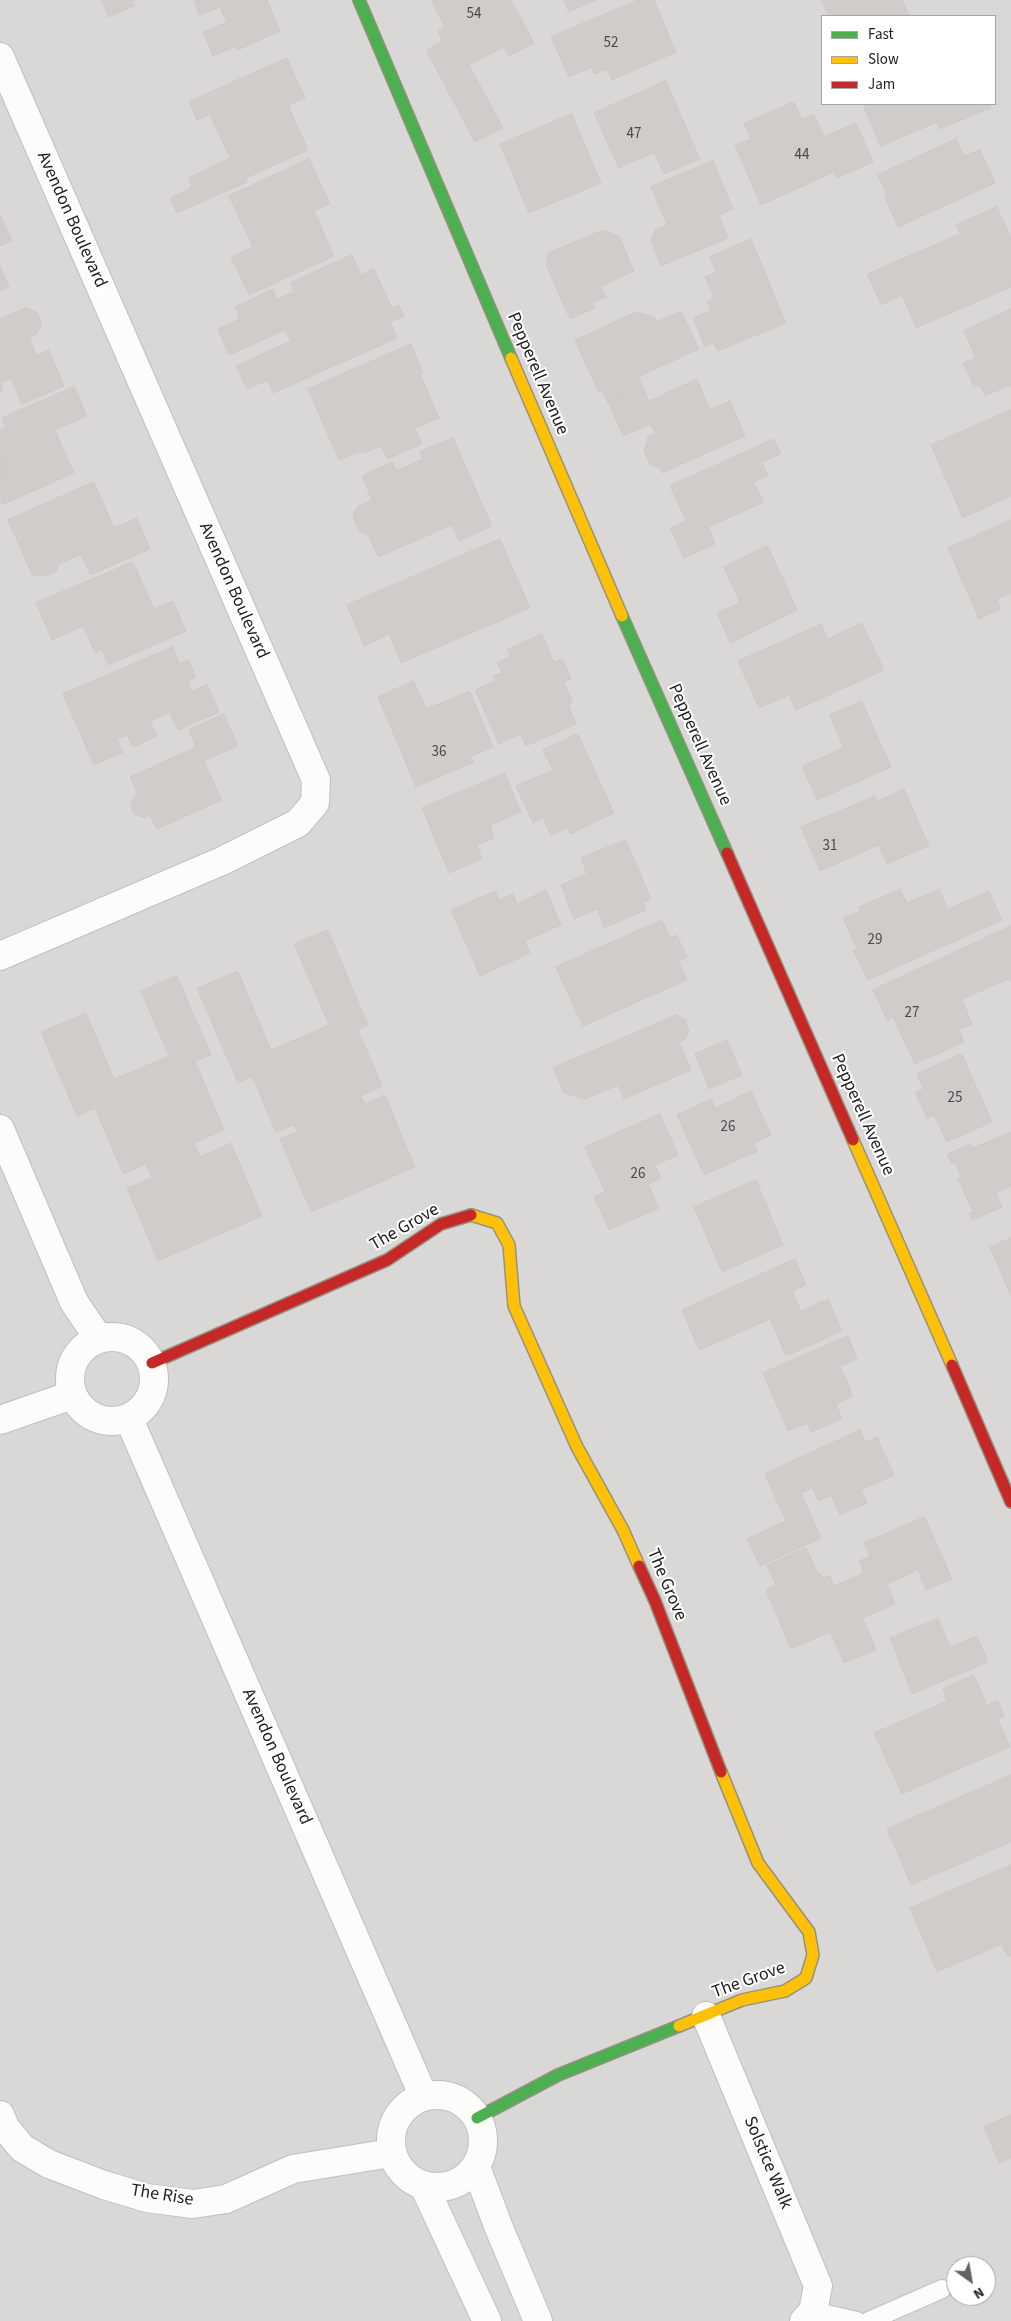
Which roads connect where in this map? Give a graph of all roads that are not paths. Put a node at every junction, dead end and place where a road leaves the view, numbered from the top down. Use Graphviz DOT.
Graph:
graph roads {
  1 [pos="359,0"];
  2 [pos="0,57"];
  3 [pos="0,956"];
  4 [pos="0,1129"];
  5 [pos="99,1339"];
  6 [pos="152,1363"];
  7 [pos="72,1395"];
  8 [pos="129,1419"];
  9 [pos="0,1420"];
  10 [pos="1011,1502"];
  11 [pos="706,2016"];
  12 [pos="423,2095"];
  13 [pos="477,2118"];
  14 [pos="2,2124"];
  15 [pos="391,2153"];
  16 [pos="476,2167"];
  17 [pos="424,2186"];
  18 [pos="942,2289"];
  19 [pos="809,2316"];
  20 [pos="488,2321"];
  21 [pos="538,2321"];
  22 [pos="857,2321"];
  23 [pos="869,2321"];
  1 -- 10 [label="street, Pepperell Avenue"];
  2 -- 3 [label="street, Avendon Boulevard"];
  4 -- 5 [label="street"];
  5 -- 6 [label="street"];
  5 -- 7 [label="street"];
  6 -- 8 [label="street"];
  6 -- 11 [label="street, The Grove"];
  7 -- 8 [label="street"];
  7 -- 9 [label="street"];
  8 -- 12 [label="street, Avendon Boulevard"];
  11 -- 13 [label="street, The Grove"];
  11 -- 19 [label="street, Solstice Walk"];
  12 -- 13 [label="street"];
  12 -- 15 [label="street"];
  13 -- 16 [label="street"];
  14 -- 15 [label="street, The Rise"];
  15 -- 17 [label="street"];
  16 -- 17 [label="street"];
  16 -- 21 [label="street"];
  17 -- 20 [label="street"];
  18 -- 23 [label="lane"];
  19 -- 22 [label="lane, Solstice Walk"];
}
